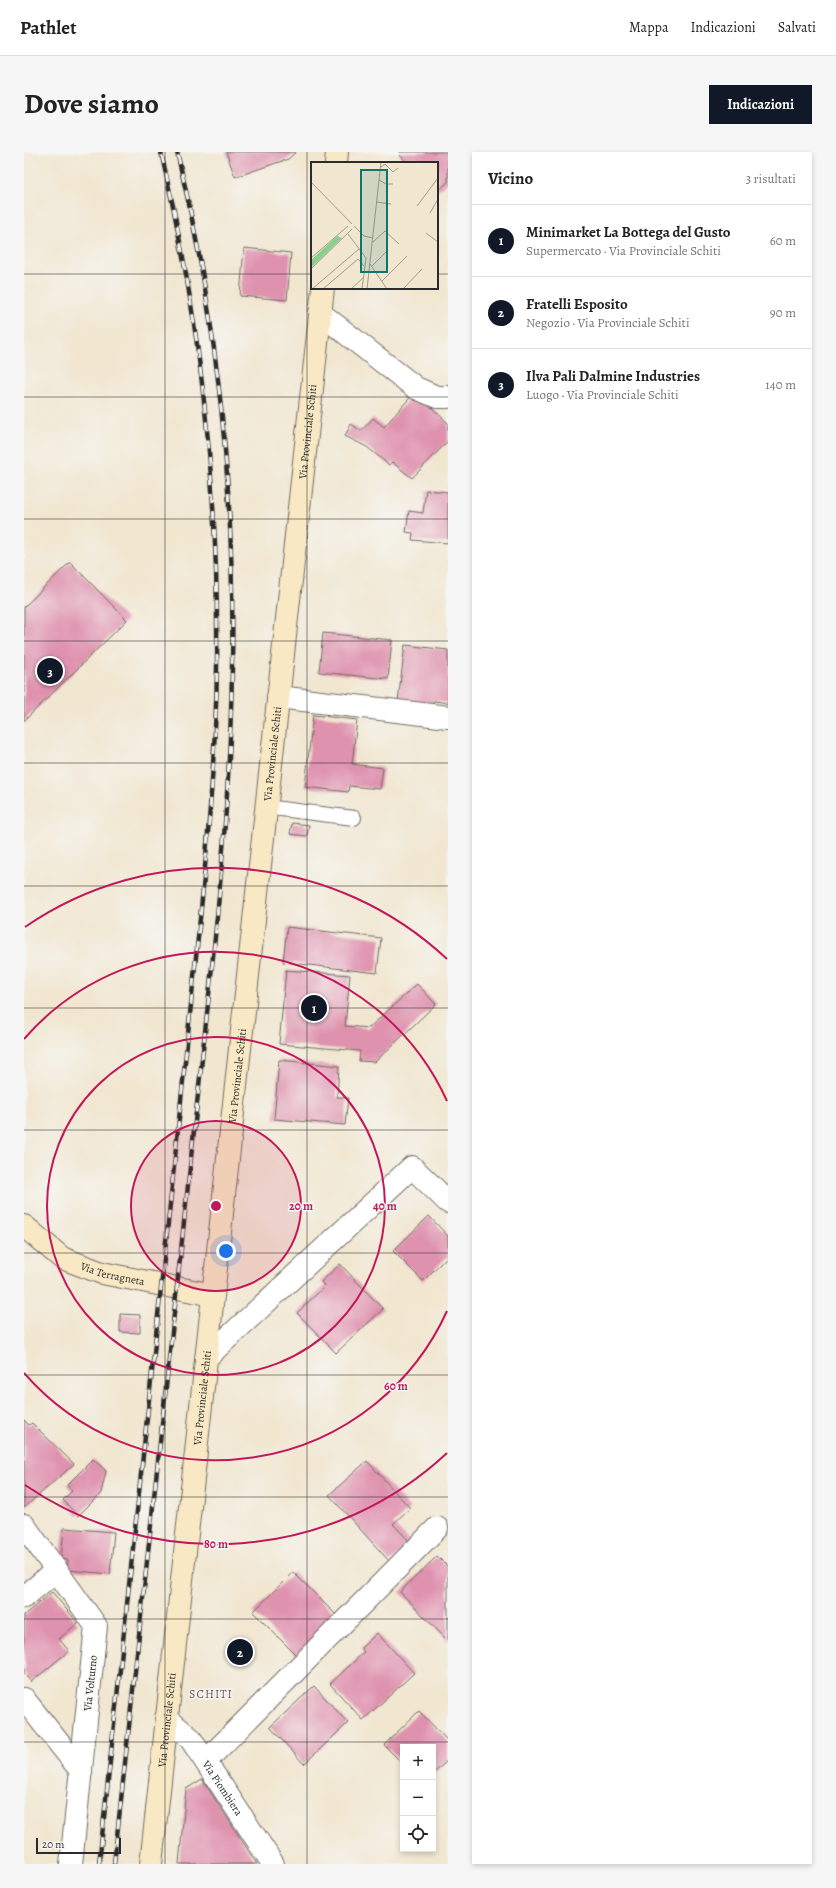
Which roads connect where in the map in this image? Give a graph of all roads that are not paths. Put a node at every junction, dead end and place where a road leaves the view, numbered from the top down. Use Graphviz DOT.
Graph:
graph roads {
  1 [pos="337,152"];
  2 [pos="336,162"];
  3 [pos="323,289"];
  4 [pos="320,313"];
  5 [pos="448,397"];
  6 [pos="278,697"];
  7 [pos="448,717"];
  8 [pos="265,807"];
  9 [pos="354,818"];
  10 [pos="448,1202"];
  11 [pos="24,1226"];
  12 [pos="213,1295"];
  13 [pos="206,1358"];
  14 [pos="24,1526"];
  15 [pos="436,1528"];
  16 [pos="57,1570"];
  17 [pos="24,1597"];
  18 [pos="24,1699"];
  19 [pos="166,1718"];
  20 [pos="206,1761"];
  21 [pos="81,1772"];
  22 [pos="71,1864"];
  23 [pos="151,1864"];
  24 [pos="273,1864"];
  1 -- 2 [label="street"];
  3 -- 4 [label="street, Via Provinciale Schiti"];
  4 -- 5 [label="street"];
  4 -- 6 [label="street, Via Provinciale Schiti"];
  6 -- 7 [label="street"];
  6 -- 8 [label="street, Via Provinciale Schiti"];
  8 -- 9 [label="lane"];
  8 -- 12 [label="street, Via Provinciale Schiti"];
  10 -- 13 [label="street"];
  11 -- 12 [label="street, Via Terragneta"];
  12 -- 13 [label="street, Via Provinciale Schiti"];
  13 -- 19 [label="street, Via Provinciale Schiti"];
  14 -- 16 [label="street, Via Volturno"];
  15 -- 20 [label="street"];
  16 -- 17 [label="street"];
  16 -- 21 [label="street, Via Volturno"];
  18 -- 21 [label="street"];
  19 -- 20 [label="street, Via Piombiera"];
  19 -- 23 [label="street, Via Provinciale Schiti"];
  20 -- 24 [label="street, Via Piombiera"];
  21 -- 22 [label="street, Via Volturno"];
}
